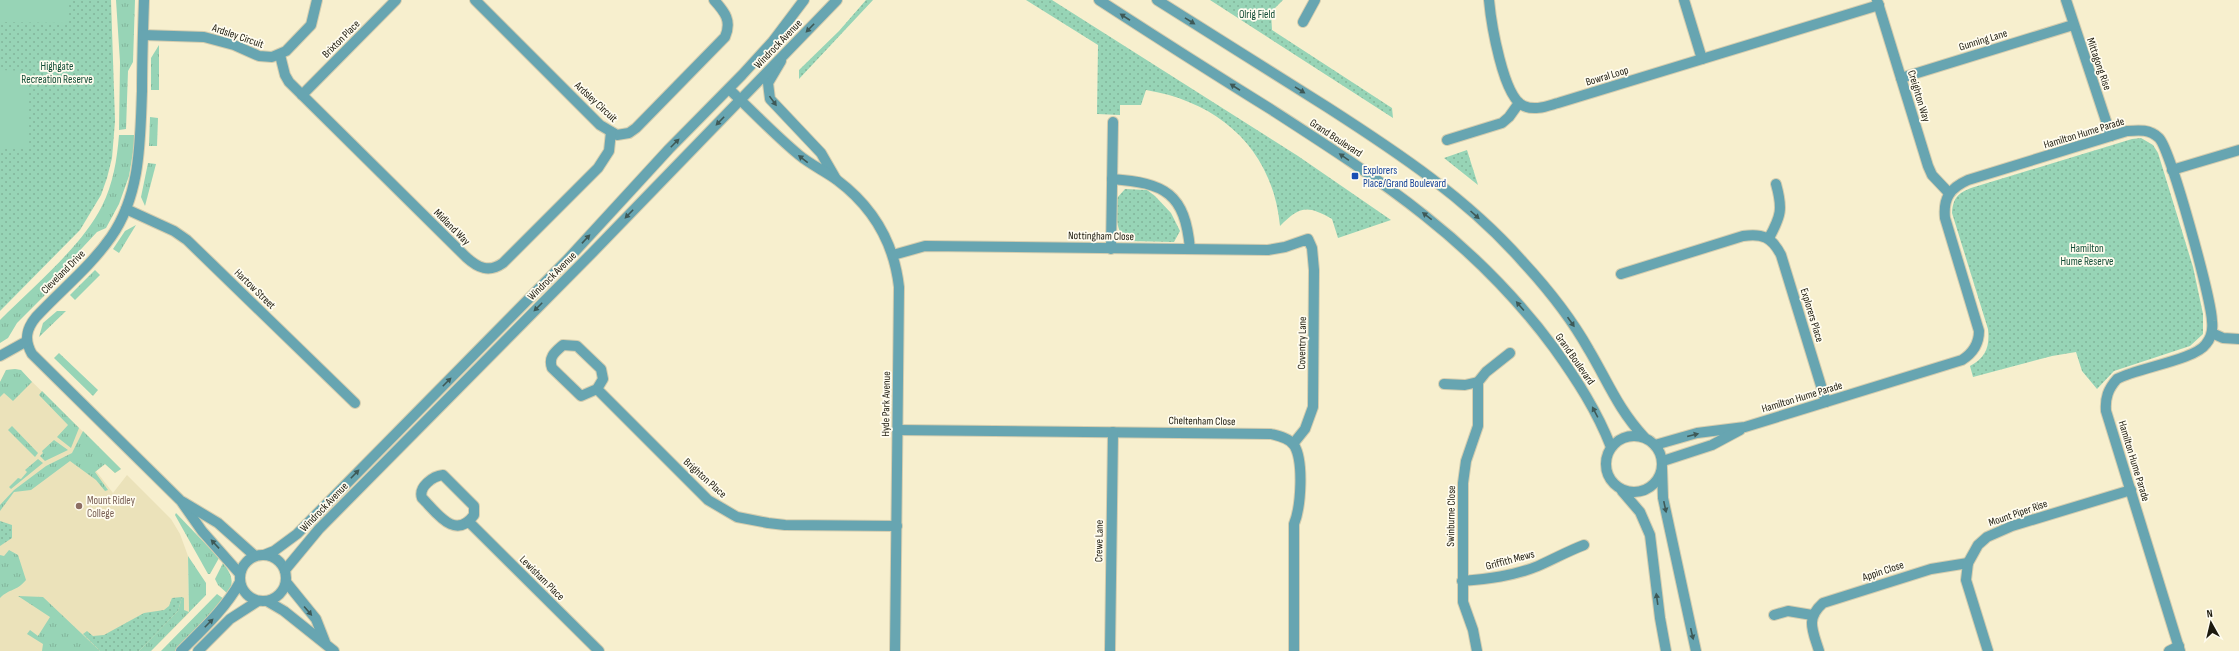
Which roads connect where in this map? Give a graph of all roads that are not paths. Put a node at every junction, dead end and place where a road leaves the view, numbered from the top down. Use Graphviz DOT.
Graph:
graph roads {
  1 [pos="144,0"];
  2 [pos="316,0"];
  3 [pos="396,0"];
  4 [pos="475,0"];
  5 [pos="714,0"];
  6 [pos="804,0"];
  7 [pos="837,0"];
  8 [pos="1099,0"];
  9 [pos="1157,0"];
  10 [pos="1315,0"];
  11 [pos="1489,0"];
  12 [pos="1684,0"];
  13 [pos="2066,0"];
  14 [pos="1878,2"];
  15 [pos="1303,22"];
  16 [pos="2073,25"];
  17 [pos="143,35"];
  18 [pos="786,54"];
  19 [pos="280,55"];
  20 [pos="1702,59"];
  21 [pos="1901,78"];
  22 [pos="729,89"];
  23 [pos="302,95"];
  24 [pos="740,100"];
  25 [pos="1519,103"];
  26 [pos="1113,122"];
  27 [pos="611,132"];
  28 [pos="2111,136"];
  29 [pos="1447,140"];
  30 [pos="2239,150"];
  31 [pos="2172,170"];
  32 [pos="836,179"];
  33 [pos="1112,179"];
  34 [pos="1776,184"];
  35 [pos="1949,193"];
  36 [pos="126,209"];
  37 [pos="1769,238"];
  38 [pos="1308,239"];
  39 [pos="1111,248"];
  40 [pos="1190,249"];
  41 [pos="893,255"];
  42 [pos="1621,274"];
  43 [pos="2212,333"];
  44 [pos="2239,339"];
  45 [pos="27,341"];
  46 [pos="1510,353"];
  47 [pos="0,356"];
  48 [pos="1478,382"];
  49 [pos="1444,384"];
  50 [pos="598,389"];
  51 [pos="1826,402"];
  52 [pos="355,403"];
  53 [pos="1745,427"];
  54 [pos="898,430"];
  55 [pos="1113,432"];
  56 [pos="1644,437"];
  57 [pos="1293,444"];
  58 [pos="1655,445"];
  59 [pos="1611,447"];
  60 [pos="1662,465"];
  61 [pos="1622,490"];
  62 [pos="2130,490"];
  63 [pos="181,500"];
  64 [pos="469,522"];
  65 [pos="897,526"];
  66 [pos="1584,545"];
  67 [pos="260,556"];
  68 [pos="1968,563"];
  69 [pos="285,570"];
  70 [pos="240,578"];
  71 [pos="1462,581"];
  72 [pos="286,582"];
  73 [pos="263,601"];
  74 [pos="1774,615"];
  75 [pos="1812,616"];
  76 [pos="325,642"];
  77 [pos="2180,649"];
  78 [pos="181,651"];
  79 [pos="198,651"];
  80 [pos="334,651"];
  81 [pos="599,651"];
  82 [pos="895,651"];
  83 [pos="1110,651"];
  84 [pos="1294,651"];
  85 [pos="1477,651"];
  86 [pos="1666,651"];
  87 [pos="1696,651"];
  88 [pos="1819,651"];
  89 [pos="1988,651"];
  90 [pos="2169,651"];
  1 -- 17 [label="street, Cleveland Drive"];
  2 -- 19 [label="street"];
  3 -- 23 [label="street, Brixton Place"];
  4 -- 27 [label="street, Ardsley Circuit"];
  5 -- 27 [label="street, Ardsley Circuit"];
  6 -- 22 [label="street, Windrock Avenue"];
  7 -- 18 [label="street, Windrock Avenue, one-way"];
  59 -- 8 [label="street, Grand Boulevard, one-way"];
  9 -- 56 [label="street, Grand Boulevard, one-way"];
  10 -- 15 [label="street"];
  11 -- 25 [label="street"];
  12 -- 20 [label="street"];
  13 -- 16 [label="street, Mittagong Rise"];
  14 -- 20 [label="street, Bowral Loop"];
  14 -- 21 [label="street, Creighton Way"];
  16 -- 21 [label="street, Gunning Lane"];
  16 -- 28 [label="street, Mittagong Rise"];
  17 -- 19 [label="street, Ardsley Circuit"];
  17 -- 36 [label="street, Cleveland Drive"];
  18 -- 24 [label="street, Windrock Avenue"];
  18 -- 32 [label="street, Hyde Park Avenue, one-way"];
  19 -- 23 [label="street, Midland Way"];
  20 -- 25 [label="street, Bowral Loop"];
  21 -- 35 [label="street, Creighton Way"];
  22 -- 24 [label="street, Hyde Park Avenue"];
  67 -- 22 [label="street, Windrock Avenue, one-way"];
  23 -- 27 [label="street, Midland Way"];
  32 -- 24 [label="street, Hyde Park Avenue, one-way"];
  24 -- 69 [label="street, Windrock Avenue, one-way"];
  25 -- 29 [label="street"];
  26 -- 33 [label="street"];
  28 -- 31 [label="street, Hamilton Hume Parade"];
  28 -- 35 [label="street, Hamilton Hume Parade"];
  30 -- 31 [label="street"];
  31 -- 43 [label="street, Hamilton Hume Parade"];
  32 -- 41 [label="street, Hyde Park Avenue"];
  33 -- 39 [label="street"];
  33 -- 40 [label="street"];
  34 -- 37 [label="street"];
  35 -- 51 [label="street, Hamilton Hume Parade"];
  36 -- 45 [label="street, Cleveland Drive"];
  36 -- 52 [label="street, Hartow Street"];
  37 -- 42 [label="street"];
  37 -- 51 [label="street, Explorers Place"];
  38 -- 40 [label="street, Nottingham Close"];
  38 -- 57 [label="street, Coventry Lane"];
  39 -- 40 [label="street, Nottingham Close"];
  39 -- 41 [label="street, Nottingham Close"];
  41 -- 54 [label="street, Hyde Park Avenue"];
  43 -- 44 [label="street"];
  43 -- 62 [label="street, Hamilton Hume Parade"];
  45 -- 47 [label="street"];
  45 -- 63 [label="street"];
  46 -- 48 [label="street"];
  48 -- 49 [label="street"];
  48 -- 71 [label="street, Swinburne Close"];
  50 -- 50 [label="street"];
  50 -- 65 [label="street, Brighton Place"];
  51 -- 53 [label="street, Hamilton Hume Parade"];
  58 -- 53 [label="street, Hamilton Hume Parade, one-way"];
  53 -- 60 [label="street, Hamilton Hume Parade"];
  54 -- 55 [label="street, Cheltenham Close"];
  54 -- 65 [label="street, Hyde Park Avenue"];
  55 -- 57 [label="street, Cheltenham Close"];
  55 -- 83 [label="street, Crewe Lane"];
  56 -- 58 [label="street"];
  56 -- 59 [label="street"];
  57 -- 84 [label="street"];
  58 -- 60 [label="street"];
  59 -- 61 [label="street"];
  60 -- 61 [label="street"];
  60 -- 87 [label="street, one-way"];
  86 -- 61 [label="street, one-way"];
  62 -- 68 [label="street, Mount Piper Rise"];
  62 -- 77 [label="street, Hamilton Hume Parade"];
  63 -- 67 [label="street"];
  70 -- 63 [label="street, one-way"];
  64 -- 64 [label="street"];
  64 -- 81 [label="street, Lewisham Place"];
  65 -- 82 [label="street, Hyde Park Avenue"];
  66 -- 71 [label="street, Griffith Mews"];
  67 -- 69 [label="street"];
  67 -- 70 [label="street"];
  68 -- 75 [label="street, Appin Close"];
  68 -- 89 [label="street, Mount Piper Rise"];
  69 -- 72 [label="street"];
  70 -- 73 [label="street"];
  78 -- 70 [label="street, one-way"];
  71 -- 85 [label="street, Swinburne Close"];
  72 -- 73 [label="street"];
  72 -- 76 [label="street, one-way"];
  73 -- 76 [label="street"];
  73 -- 79 [label="street"];
  74 -- 75 [label="street"];
  75 -- 88 [label="street"];
  76 -- 80 [label="street"];
  77 -- 90 [label="street"];
}
